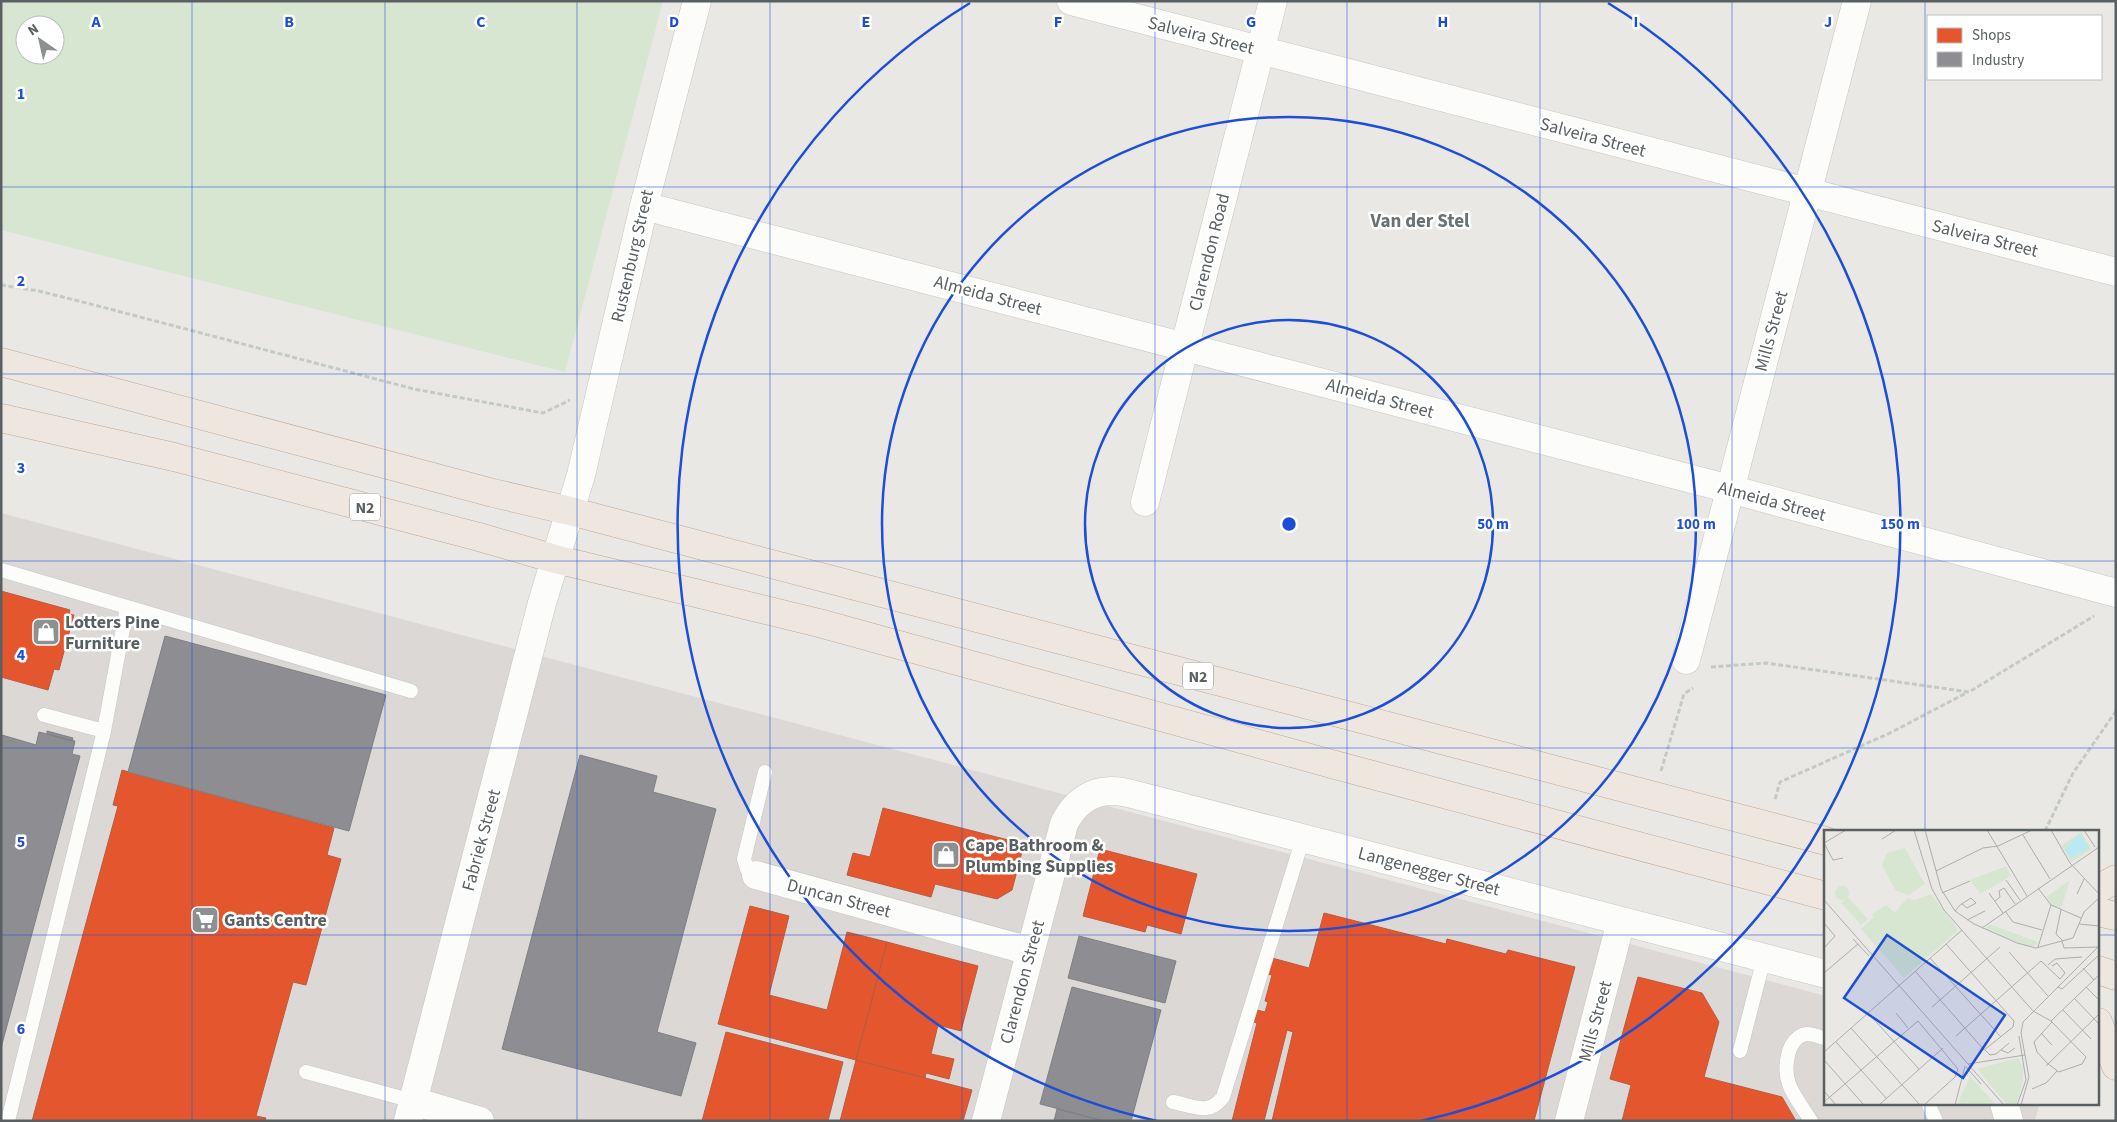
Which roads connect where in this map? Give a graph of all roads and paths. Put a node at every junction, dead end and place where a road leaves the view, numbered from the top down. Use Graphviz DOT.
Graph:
graph roads {
  1 [pos="697,1"];
  2 [pos="1071,1"];
  3 [pos="1273,1"];
  4 [pos="1857,1"];
  5 [pos="1260,50"];
  6 [pos="1807,192"];
  7 [pos="644,206"];
  8 [pos="2116,272"];
  9 [pos="1,285"];
  10 [pos="1184,346"];
  11 [pos="1,362"];
  12 [pos="598,402"];
  13 [pos="1,418"];
  14 [pos="1730,490"];
  15 [pos="1145,502"];
  16 [pos="570,511"];
  17 [pos="555,560"];
  18 [pos="1,570"];
  19 [pos="2116,593"];
  20 [pos="126,607"];
  21 [pos="2099,614"];
  22 [pos="1701,667"];
  23 [pos="1698,684"];
  24 [pos="411,690"];
  25 [pos="1969,692"];
  26 [pos="2116,711"];
  27 [pos="44,715"];
  28 [pos="104,731"];
  29 [pos="765,772"];
  30 [pos="1655,796"];
  31 [pos="1767,825"];
  32 [pos="2045,830"];
  33 [pos="1303,838"];
  34 [pos="1824,840"];
  35 [pos="1058,843"];
  36 [pos="756,875"];
  37 [pos="2116,879"];
  38 [pos="2100,888"];
  39 [pos="1824,895"];
  40 [pos="2100,912"];
  41 [pos="2116,916"];
  42 [pos="1621,921"];
  43 [pos="1030,951"];
  44 [pos="1764,958"];
  45 [pos="2100,971"];
  46 [pos="1824,973"];
  47 [pos="2116,976"];
  48 [pos="2100,1027"];
  49 [pos="1824,1038"];
  50 [pos="1740,1051"];
  51 [pos="2116,1066"];
  52 [pos="306,1072"];
  53 [pos="1173,1102"];
  54 [pos="1928,1104"];
  55 [pos="2004,1104"];
  56 [pos="410,1111"];
  57 [pos="8,1121"];
  58 [pos="480,1121"];
  59 [pos="986,1121"];
  60 [pos="1569,1121"];
  61 [pos="1811,1121"];
  62 [pos="1936,1121"];
  63 [pos="2009,1121"];
  1 -- 7 [label="street, Rustenburg Street"];
  2 -- 5 [label="street, Salveira Street"];
  3 -- 5 [label="street, Clarendon Road"];
  4 -- 6 [label="street, Mills Street"];
  5 -- 6 [label="street, Salveira Street"];
  5 -- 10 [label="street, Clarendon Road"];
  6 -- 8 [label="street, Salveira Street"];
  6 -- 14 [label="street, Mills Street"];
  7 -- 10 [label="street, Almeida Street"];
  7 -- 12 [label="street, Rustenburg Street"];
  9 -- 12 [label="path"];
  10 -- 14 [label="street, Almeida Street"];
  10 -- 15 [label="street, Clarendon Road"];
  11 -- 16 [label="highway, N2"];
  12 -- 16 [label="street, Rustenburg Street"];
  13 -- 17 [label="highway, N2"];
  14 -- 19 [label="street, Almeida Street"];
  14 -- 22 [label="street, Mills Street"];
  16 -- 17 [label="street, Fabriek Street"];
  16 -- 30 [label="highway, N2"];
  17 -- 39 [label="highway, N2"];
  17 -- 56 [label="street, Fabriek Street"];
  18 -- 20 [label="lane"];
  20 -- 24 [label="lane"];
  20 -- 28 [label="lane"];
  21 -- 25 [label="path"];
  22 -- 25 [label="path"];
  23 -- 30 [label="path"];
  25 -- 31 [label="path"];
  26 -- 32 [label="path"];
  27 -- 28 [label="lane"];
  28 -- 57 [label="lane"];
  29 -- 36 [label="lane, Duncan Street"];
  30 -- 31 [label="highway, N2"];
  31 -- 34 [label="highway, N2"];
  33 -- 35 [label="street, Langenegger Street"];
  33 -- 42 [label="street, Langenegger Street"];
  33 -- 53 [label="lane"];
  35 -- 43 [label="street, Clarendon Street"];
  36 -- 43 [label="street, Duncan Street"];
  37 -- 38 [label="highway"];
  40 -- 41 [label="highway"];
  42 -- 44 [label="street, Langenegger Street"];
  42 -- 60 [label="street, Mills Street"];
  43 -- 59 [label="street, Clarendon Street"];
  44 -- 46 [label="street, Langenegger Street"];
  44 -- 50 [label="lane"];
  45 -- 47 [label="highway"];
  48 -- 51 [label="highway"];
  49 -- 61 [label="lane"];
  52 -- 56 [label="lane"];
  54 -- 62 [label="lane"];
  55 -- 63 [label="street"];
  56 -- 58 [label="street"];
}
